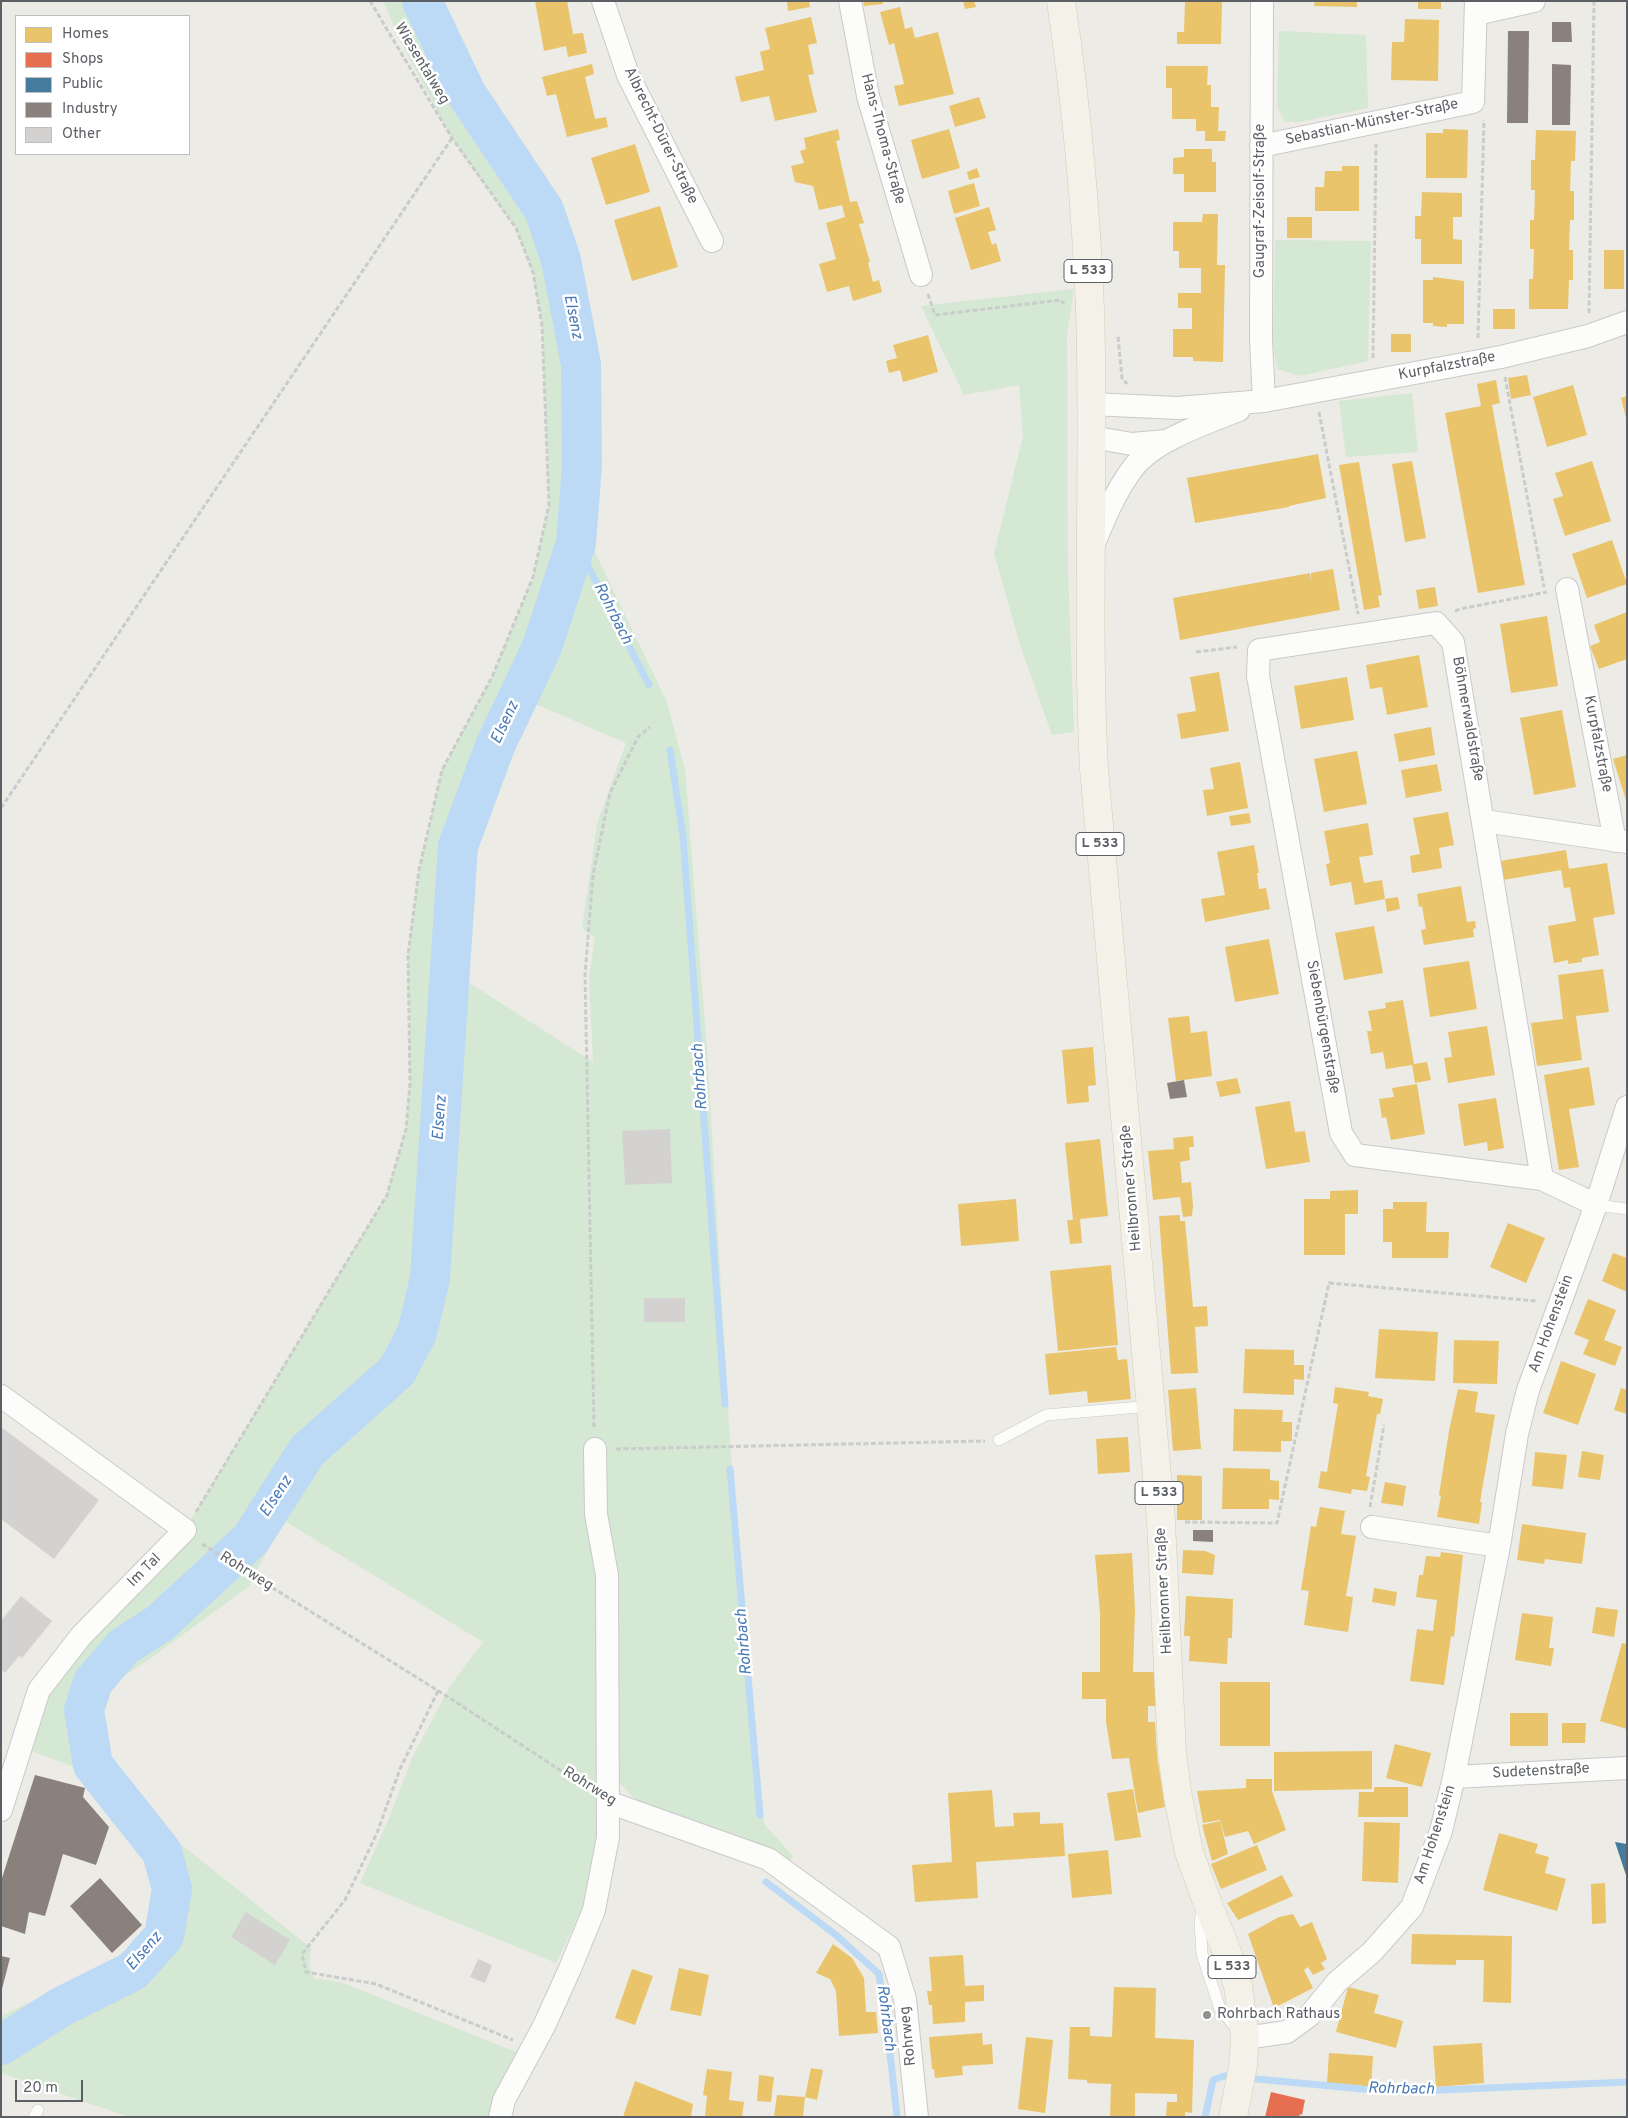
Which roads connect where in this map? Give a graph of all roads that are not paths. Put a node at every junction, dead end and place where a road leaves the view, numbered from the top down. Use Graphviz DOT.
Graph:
graph roads {
  1 [pos="604,1"];
  2 [pos="850,1"];
  3 [pos="1061,1"];
  4 [pos="1262,1"];
  5 [pos="1534,1"];
  6 [pos="1476,8"];
  7 [pos="1261,146"];
  8 [pos="712,241"];
  9 [pos="921,275"];
  10 [pos="1627,322"];
  11 [pos="1264,401"];
  12 [pos="1091,404"];
  13 [pos="1091,437"];
  14 [pos="1166,441"];
  15 [pos="1091,550"];
  16 [pos="1567,589"];
  17 [pos="1259,650"];
  18 [pos="1484,821"];
  19 [pos="1621,842"];
  20 [pos="1627,1107"];
  21 [pos="1542,1179"];
  22 [pos="1596,1205"];
  23 [pos="1627,1209"];
  24 [pos="1,1396"];
  25 [pos="1152,1406"];
  26 [pos="999,1440"];
  27 [pos="595,1449"];
  28 [pos="1370,1520"];
  29 [pos="1499,1546"];
  30 [pos="1627,1768"];
  31 [pos="1454,1777"];
  32 [pos="608,1802"];
  33 [pos="1,1810"];
  34 [pos="1245,2038"];
  35 [pos="1236,2106"];
  36 [pos="500,2117"];
  37 [pos="917,2117"];
  1 -- 8 [label="street, Albrecht-Dürer-Straße"];
  2 -- 9 [label="street, Hans-Thoma-Straße"];
  3 -- 12 [label="main road, L 533"];
  4 -- 7 [label="street, Gaugraf-Zeisolf-Straße"];
  5 -- 6 [label="street"];
  6 -- 7 [label="street, Sebastian-Münster-Straße"];
  7 -- 11 [label="street, Gaugraf-Zeisolf-Straße"];
  10 -- 11 [label="street, Kurpfalzstraße"];
  11 -- 12 [label="street, Kurpfalzstraße"];
  11 -- 14 [label="street, Kurpfalzstraße"];
  12 -- 13 [label="main road, L 533"];
  13 -- 14 [label="street, Kurpfalzstraße"];
  13 -- 15 [label="main road, L 533"];
  14 -- 15 [label="street, Kurpfalzstraße"];
  15 -- 25 [label="main road, Heilbronner Straße / L 533"];
  16 -- 19 [label="street, Kurpfalzstraße"];
  17 -- 18 [label="street, Böhmerwaldstraße"];
  17 -- 21 [label="street, Siebenbürgenstraße"];
  18 -- 19 [label="street"];
  18 -- 21 [label="street, Böhmerwaldstraße"];
  20 -- 22 [label="street, Am Hohenstein"];
  21 -- 22 [label="street, Siebenbürgenstraße"];
  22 -- 23 [label="lane"];
  22 -- 29 [label="street, Am Hohenstein"];
  24 -- 33 [label="street, Im Tal"];
  25 -- 26 [label="lane"];
  25 -- 34 [label="main road, Heilbronner Straße / L 533"];
  27 -- 32 [label="street"];
  28 -- 29 [label="street"];
  29 -- 31 [label="street, Am Hohenstein"];
  30 -- 31 [label="street, Sudetenstraße"];
  31 -- 34 [label="street, Am Hohenstein"];
  32 -- 36 [label="street"];
  32 -- 37 [label="street, Rohrweg"];
  34 -- 35 [label="main road, Heilbronner Straße / L 533"];
}
